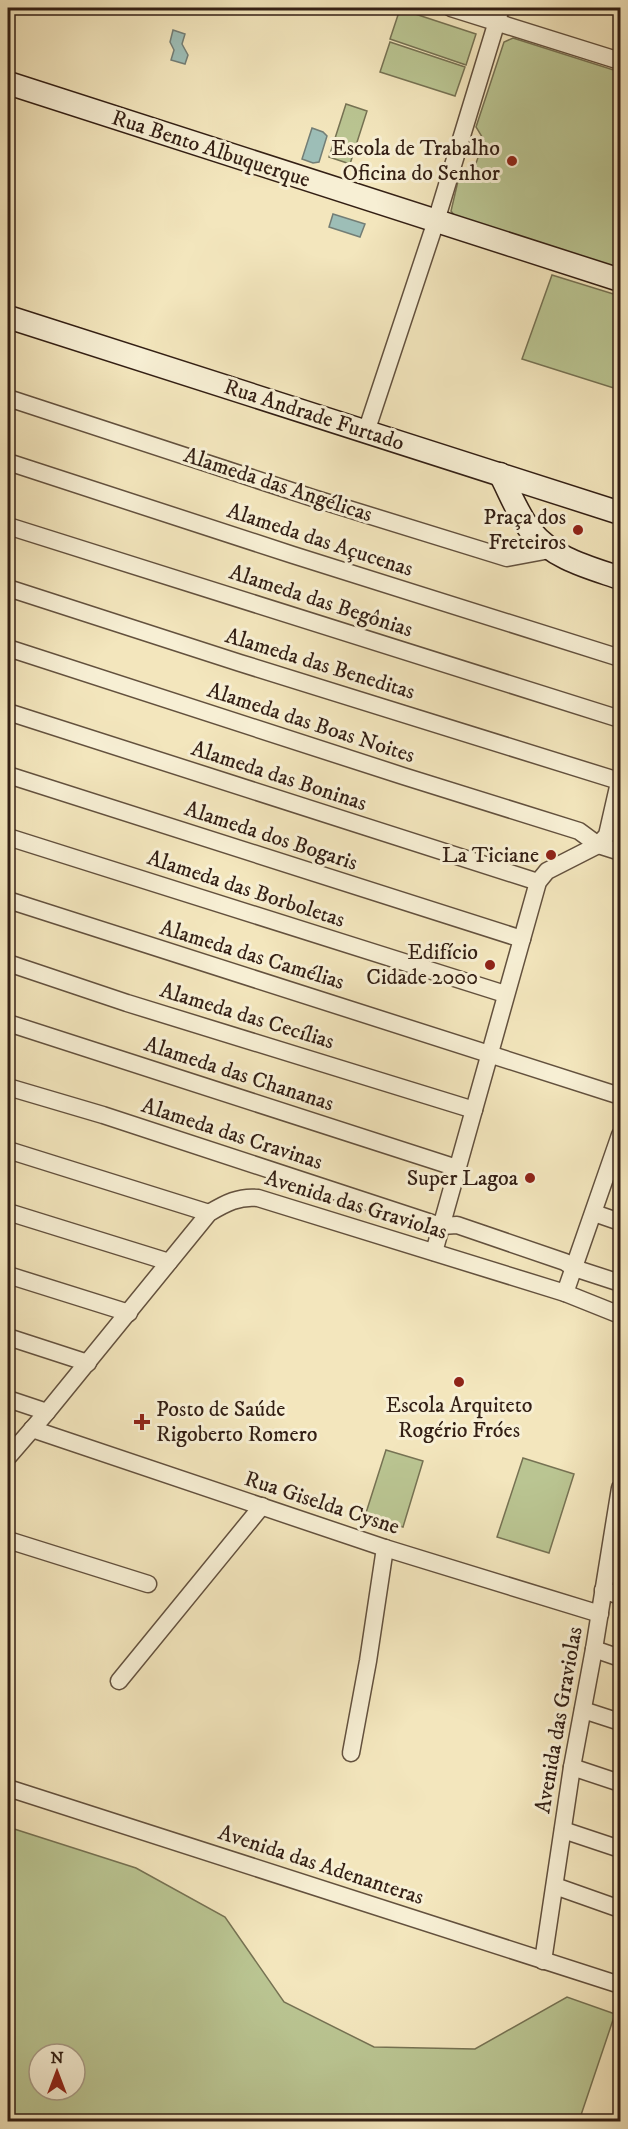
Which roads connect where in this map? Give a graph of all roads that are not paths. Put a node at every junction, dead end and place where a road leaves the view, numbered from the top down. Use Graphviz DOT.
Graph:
graph roads {
  1 [pos="451,8"];
  2 [pos="499,15"];
  3 [pos="621,61"];
  4 [pos="8,83"];
  5 [pos="436,221"];
  6 [pos="621,280"];
  7 [pos="8,317"];
  8 [pos="8,398"];
  9 [pos="366,432"];
  10 [pos="8,462"];
  11 [pos="500,474"];
  12 [pos="621,513"];
  13 [pos="8,526"];
  14 [pos="550,550"];
  15 [pos="621,578"];
  16 [pos="8,588"];
  17 [pos="8,648"];
  18 [pos="621,658"];
  19 [pos="8,712"];
  20 [pos="621,719"];
  21 [pos="8,775"];
  22 [pos="620,780"];
  23 [pos="8,837"];
  24 [pos="598,844"];
  25 [pos="621,852"];
  26 [pos="538,882"];
  27 [pos="8,900"];
  28 [pos="522,939"];
  29 [pos="8,963"];
  30 [pos="505,994"];
  31 [pos="8,1023"];
  32 [pos="490,1054"];
  33 [pos="8,1087"];
  34 [pos="621,1096"];
  35 [pos="474,1110"];
  36 [pos="621,1135"];
  37 [pos="8,1150"];
  38 [pos="617,1156"];
  39 [pos="457,1168"];
  40 [pos="8,1212"];
  41 [pos="209,1213"];
  42 [pos="594,1213"];
  43 [pos="621,1222"];
  44 [pos="441,1226"];
  45 [pos="434,1252"];
  46 [pos="169,1262"];
  47 [pos="574,1268"];
  48 [pos="8,1275"];
  49 [pos="621,1283"];
  50 [pos="565,1293"];
  51 [pos="129,1313"];
  52 [pos="621,1315"];
  53 [pos="8,1337"];
  54 [pos="88,1363"];
  55 [pos="8,1399"];
  56 [pos="47,1412"];
  57 [pos="32,1430"];
  58 [pos="8,1457"];
  59 [pos="621,1488"];
  60 [pos="262,1506"];
  61 [pos="616,1536"];
  62 [pos="8,1540"];
  63 [pos="385,1548"];
  64 [pos="148,1584"];
  65 [pos="603,1590"];
  66 [pos="621,1596"];
  67 [pos="600,1614"];
  68 [pos="594,1649"];
  69 [pos="621,1658"];
  70 [pos="119,1681"];
  71 [pos="583,1710"];
  72 [pos="621,1722"];
  73 [pos="351,1753"];
  74 [pos="572,1767"];
  75 [pos="621,1783"];
  76 [pos="8,1788"];
  77 [pos="563,1830"];
  78 [pos="621,1848"];
  79 [pos="555,1886"];
  80 [pos="621,1909"];
  81 [pos="543,1960"];
  82 [pos="621,1985"];
  1 -- 2 [label="street"];
  2 -- 3 [label="street"];
  2 -- 5 [label="street"];
  4 -- 5 [label="street, Rua Bento Albuquerque"];
  5 -- 6 [label="street, Rua Bento Albuquerque"];
  5 -- 9 [label="street"];
  7 -- 9 [label="street, Rua Andrade Furtado"];
  8 -- 14 [label="street, Alameda das Angélicas"];
  9 -- 11 [label="street, Rua Andrade Furtado"];
  10 -- 18 [label="street, Alameda das Açucenas"];
  11 -- 12 [label="street, Rua Andrade Furtado"];
  11 -- 14 [label="street"];
  13 -- 20 [label="street, Alameda das Begônias"];
  14 -- 15 [label="street"];
  16 -- 22 [label="street, Alameda das Beneditas"];
  17 -- 24 [label="street, Alameda das Boas Noites"];
  19 -- 26 [label="street, Alameda das Boninas"];
  21 -- 28 [label="street, Alameda dos Bogaris"];
  22 -- 24 [label="street"];
  23 -- 30 [label="street, Alameda das Borboletas"];
  24 -- 25 [label="street, Alameda das Boas Noites"];
  24 -- 26 [label="street"];
  26 -- 28 [label="street"];
  27 -- 32 [label="street, Alameda das Camélias"];
  28 -- 30 [label="street"];
  29 -- 35 [label="street, Alameda das Cecílias"];
  30 -- 32 [label="street"];
  31 -- 39 [label="street, Alameda das Chananas"];
  32 -- 34 [label="street, Alameda das Camélias"];
  32 -- 35 [label="street"];
  33 -- 44 [label="street, Alameda das Cravinas"];
  35 -- 39 [label="street"];
  36 -- 38 [label="street"];
  37 -- 41 [label="street"];
  38 -- 42 [label="street"];
  39 -- 44 [label="street"];
  40 -- 46 [label="street"];
  41 -- 45 [label="street, Avenida das Graviolas"];
  41 -- 46 [label="street, Avenida das Graviolas"];
  42 -- 43 [label="street"];
  42 -- 47 [label="street"];
  44 -- 45 [label="street"];
  44 -- 47 [label="street, Alameda das Cravinas"];
  45 -- 50 [label="street, Avenida das Graviolas"];
  46 -- 51 [label="street, Avenida das Graviolas"];
  47 -- 49 [label="street, Alameda das Cravinas"];
  47 -- 50 [label="street"];
  48 -- 51 [label="street"];
  50 -- 52 [label="street, Avenida das Graviolas"];
  51 -- 54 [label="street, Avenida das Graviolas"];
  53 -- 54 [label="street"];
  54 -- 56 [label="street, Avenida das Graviolas"];
  55 -- 56 [label="street"];
  56 -- 57 [label="street, Avenida das Graviolas"];
  57 -- 58 [label="street, Avenida das Graviolas"];
  57 -- 60 [label="street, Rua Giselda Cysne"];
  59 -- 61 [label="street, Avenida das Graviolas"];
  60 -- 63 [label="street, Rua Giselda Cysne"];
  60 -- 70 [label="street"];
  61 -- 65 [label="street, Avenida das Graviolas"];
  62 -- 64 [label="street"];
  63 -- 67 [label="street, Rua Giselda Cysne"];
  63 -- 73 [label="street"];
  65 -- 66 [label="street"];
  65 -- 67 [label="street, Avenida das Graviolas"];
  67 -- 68 [label="street, Avenida das Graviolas"];
  68 -- 69 [label="street"];
  68 -- 71 [label="street, Avenida das Graviolas"];
  71 -- 72 [label="street"];
  71 -- 74 [label="street, Avenida das Graviolas"];
  74 -- 75 [label="street"];
  74 -- 77 [label="street, Avenida das Graviolas"];
  76 -- 81 [label="street, Avenida das Adenanteras"];
  77 -- 78 [label="street"];
  77 -- 79 [label="street, Avenida das Graviolas"];
  79 -- 80 [label="street"];
  79 -- 81 [label="street, Avenida das Graviolas"];
  81 -- 82 [label="street, Avenida das Adenanteras"];
}
